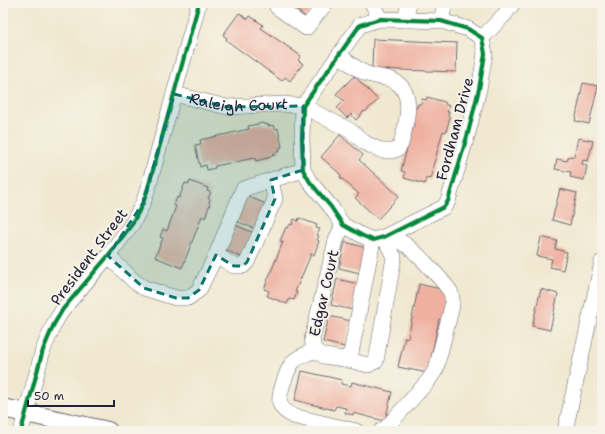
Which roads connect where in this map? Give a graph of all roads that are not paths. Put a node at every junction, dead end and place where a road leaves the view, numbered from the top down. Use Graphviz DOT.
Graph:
graph roads {
  1 [pos="199,3"];
  2 [pos="281,3"];
  3 [pos="326,3"];
  4 [pos="372,3"];
  5 [pos="409,3"];
  6 [pos="445,3"];
  7 [pos="514,3"];
  8 [pos="380,19"];
  9 [pos="405,20"];
  10 [pos="441,21"];
  11 [pos="482,38"];
  12 [pos="339,55"];
  13 [pos="174,94"];
  14 [pos="303,106"];
  15 [pos="303,170"];
  16 [pos="271,180"];
  17 [pos="343,225"];
  18 [pos="381,240"];
  19 [pos="216,255"];
  20 [pos="108,256"];
  21 [pos="602,262"];
  22 [pos="314,350"];
  23 [pos="344,359"];
  24 [pos="3,408"];
  25 [pos="26,413"];
  26 [pos="21,431"];
  27 [pos="108,431"];
  28 [pos="356,431"];
  29 [pos="381,431"];
  30 [pos="564,431"];
  1 -- 13 [label="street, President Street"];
  2 -- 3 [label="street"];
  4 -- 8 [label="street"];
  5 -- 9 [label="street"];
  6 -- 10 [label="street"];
  7 -- 11 [label="street"];
  8 -- 9 [label="street"];
  8 -- 12 [label="street"];
  9 -- 10 [label="street"];
  10 -- 11 [label="street"];
  11 -- 18 [label="street, Fordham Drive"];
  12 -- 14 [label="street"];
  12 -- 14 [label="street"];
  13 -- 14 [label="street, Raleigh Court"];
  13 -- 20 [label="street, President Street"];
  14 -- 15 [label="street"];
  15 -- 16 [label="street"];
  15 -- 17 [label="street"];
  16 -- 19 [label="street"];
  16 -- 19 [label="street"];
  17 -- 18 [label="street"];
  17 -- 22 [label="street, Edgar Court"];
  18 -- 23 [label="street"];
  18 -- 23 [label="street, Edgar Court"];
  18 -- 29 [label="street"];
  19 -- 20 [label="street"];
  20 -- 25 [label="street, President Street"];
  21 -- 30 [label="street"];
  22 -- 23 [label="street, Edgar Court"];
  22 -- 28 [label="street"];
  24 -- 25 [label="main road"];
  25 -- 26 [label="street, President Street"];
  25 -- 27 [label="main road"];
}
